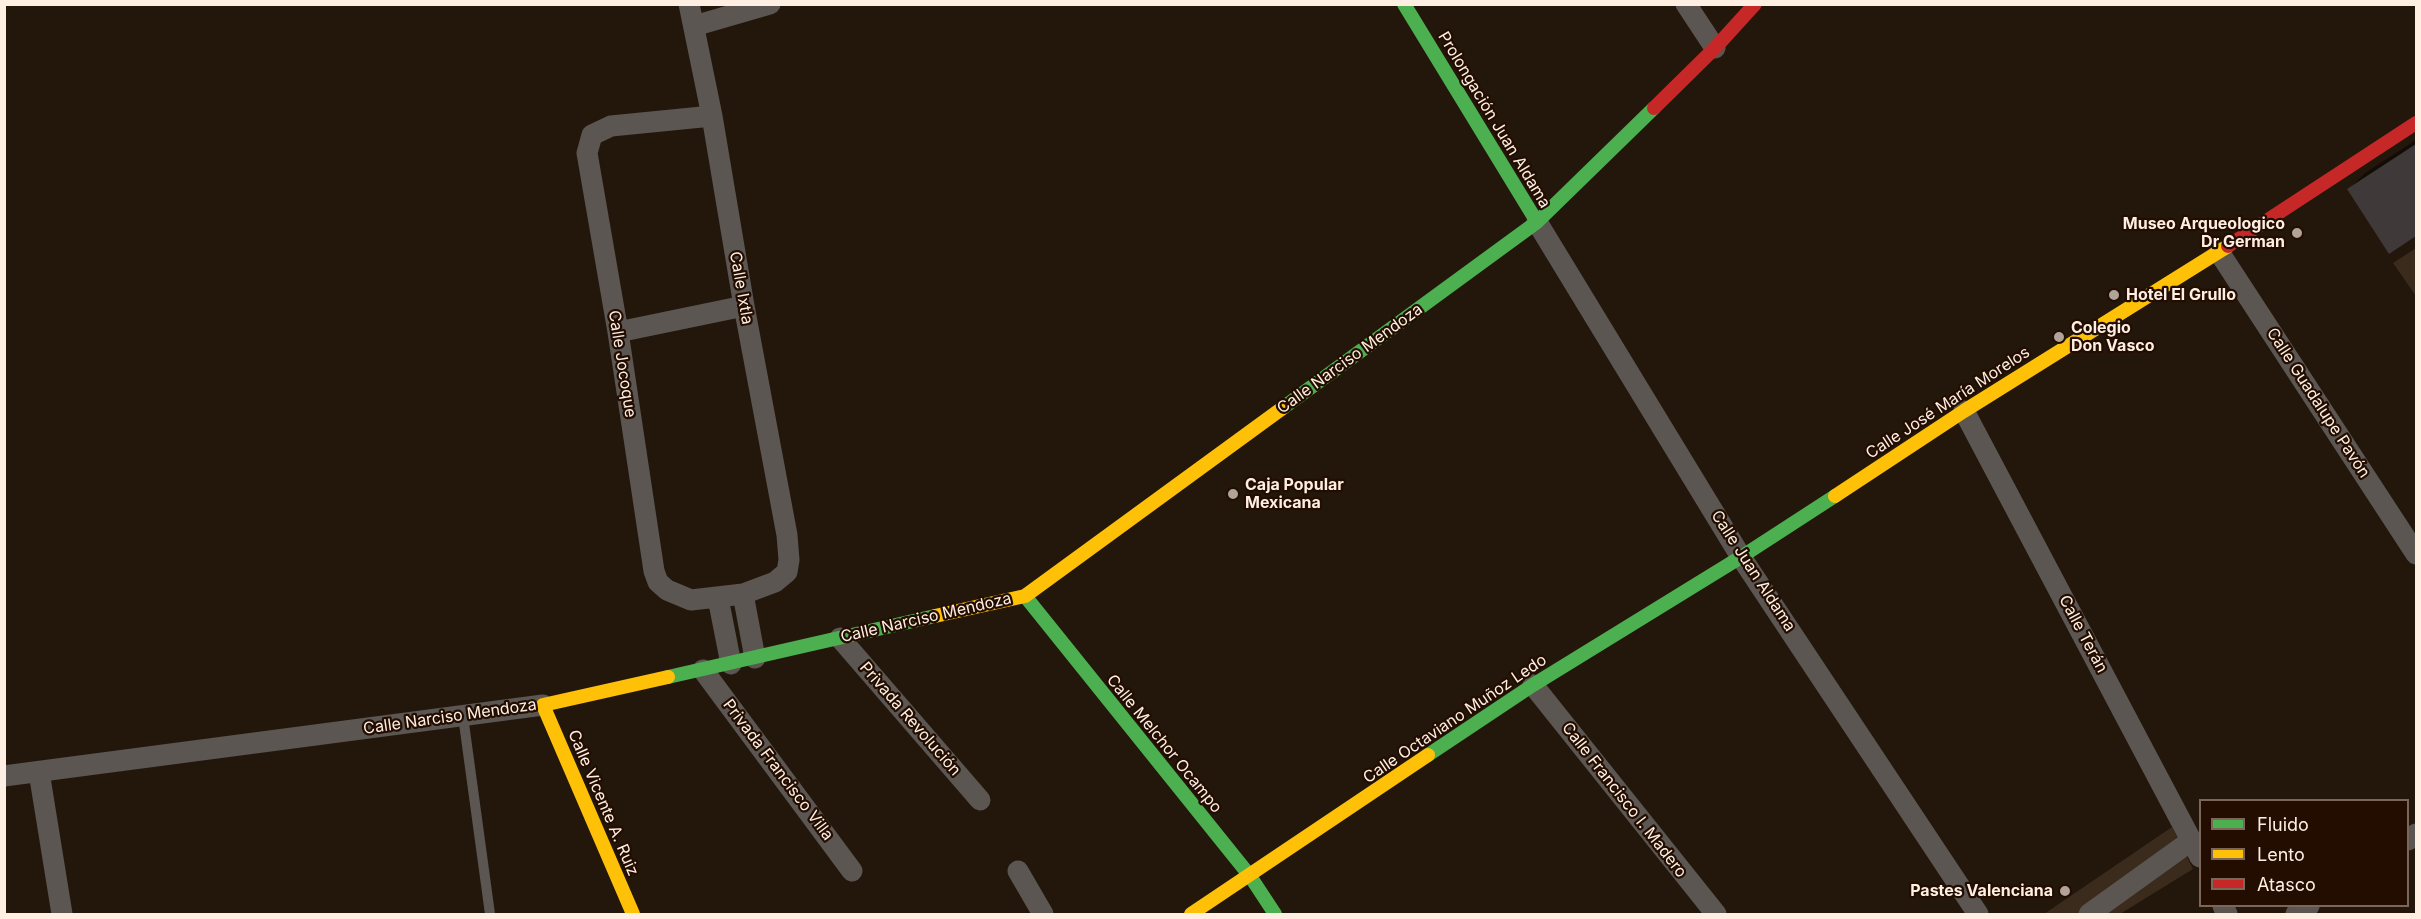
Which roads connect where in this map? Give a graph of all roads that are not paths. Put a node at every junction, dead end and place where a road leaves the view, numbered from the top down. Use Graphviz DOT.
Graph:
graph roads {
  1 [pos="689,4"];
  2 [pos="770,4"];
  3 [pos="1404,4"];
  4 [pos="1686,4"];
  5 [pos="1755,4"];
  6 [pos="694,26"];
  7 [pos="1715,48"];
  8 [pos="712,116"];
  9 [pos="2416,123"];
  10 [pos="1537,222"];
  11 [pos="2219,252"];
  12 [pos="744,306"];
  13 [pos="618,332"];
  14 [pos="1965,411"];
  15 [pos="2411,532"];
  16 [pos="2416,554"];
  17 [pos="1741,557"];
  18 [pos="743,594"];
  19 [pos="1025,596"];
  20 [pos="718,598"];
  21 [pos="840,638"];
  22 [pos="755,658"];
  23 [pos="731,664"];
  24 [pos="703,670"];
  25 [pos="1533,685"];
  26 [pos="543,705"];
  27 [pos="464,716"];
  28 [pos="39,771"];
  29 [pos="4,777"];
  30 [pos="980,800"];
  31 [pos="2196,849"];
  32 [pos="852,871"];
  33 [pos="1018,871"];
  34 [pos="1250,876"];
  35 [pos="62,915"];
  36 [pos="490,915"];
  37 [pos="633,915"];
  38 [pos="1043,915"];
  39 [pos="1191,915"];
  40 [pos="1275,915"];
  41 [pos="1716,915"];
  42 [pos="1978,915"];
  43 [pos="2089,915"];
  1 -- 6 [label="street, Calle Ixtla"];
  2 -- 6 [label="street"];
  3 -- 10 [label="street, Prolongación Juan Aldama"];
  4 -- 7 [label="street"];
  5 -- 7 [label="street, Calle Narciso Mendoza"];
  6 -- 8 [label="street, Calle Ixtla"];
  7 -- 10 [label="street, Calle Narciso Mendoza"];
  8 -- 12 [label="street, Calle Ixtla"];
  8 -- 13 [label="street, Calle Jocoque"];
  9 -- 11 [label="street, Calle José María Morelos"];
  10 -- 17 [label="street, Calle Juan Aldama"];
  10 -- 19 [label="street, Calle Narciso Mendoza"];
  11 -- 14 [label="street, Calle José María Morelos"];
  11 -- 15 [label="street, Calle Guadalupe Pavón"];
  12 -- 13 [label="street"];
  12 -- 18 [label="street, Calle Ixtla"];
  13 -- 20 [label="street, Calle Jocoque"];
  14 -- 17 [label="street, Calle José María Morelos"];
  14 -- 31 [label="street, Calle Terán"];
  15 -- 16 [label="street, Calle Guadalupe Pavón"];
  17 -- 25 [label="street, Calle Octaviano Muñoz Ledo"];
  17 -- 42 [label="street, Calle Juan Aldama"];
  18 -- 20 [label="street"];
  18 -- 22 [label="street"];
  19 -- 21 [label="street, Calle Narciso Mendoza"];
  19 -- 34 [label="street, Calle Melchor Ocampo"];
  20 -- 23 [label="street"];
  21 -- 22 [label="street, Calle Narciso Mendoza"];
  21 -- 30 [label="street, Privada Revolución"];
  22 -- 23 [label="street, Calle Narciso Mendoza"];
  23 -- 24 [label="street, Calle Narciso Mendoza"];
  24 -- 26 [label="street, Calle Narciso Mendoza"];
  24 -- 32 [label="street, Privada Francisco Villa"];
  25 -- 34 [label="street, Calle Octaviano Muñoz Ledo"];
  25 -- 41 [label="street, Calle Francisco I. Madero"];
  26 -- 27 [label="street, Calle Narciso Mendoza"];
  26 -- 37 [label="street, Calle Vicente A. Ruiz"];
  27 -- 28 [label="street, Calle Narciso Mendoza"];
  27 -- 36 [label="lane"];
  28 -- 29 [label="street, Calle Narciso Mendoza"];
  28 -- 35 [label="street"];
  31 -- 43 [label="street"];
  33 -- 38 [label="street"];
  34 -- 39 [label="street, Calle Octaviano Muñoz Ledo"];
  34 -- 40 [label="street, Calle Melchor Ocampo"];
}
